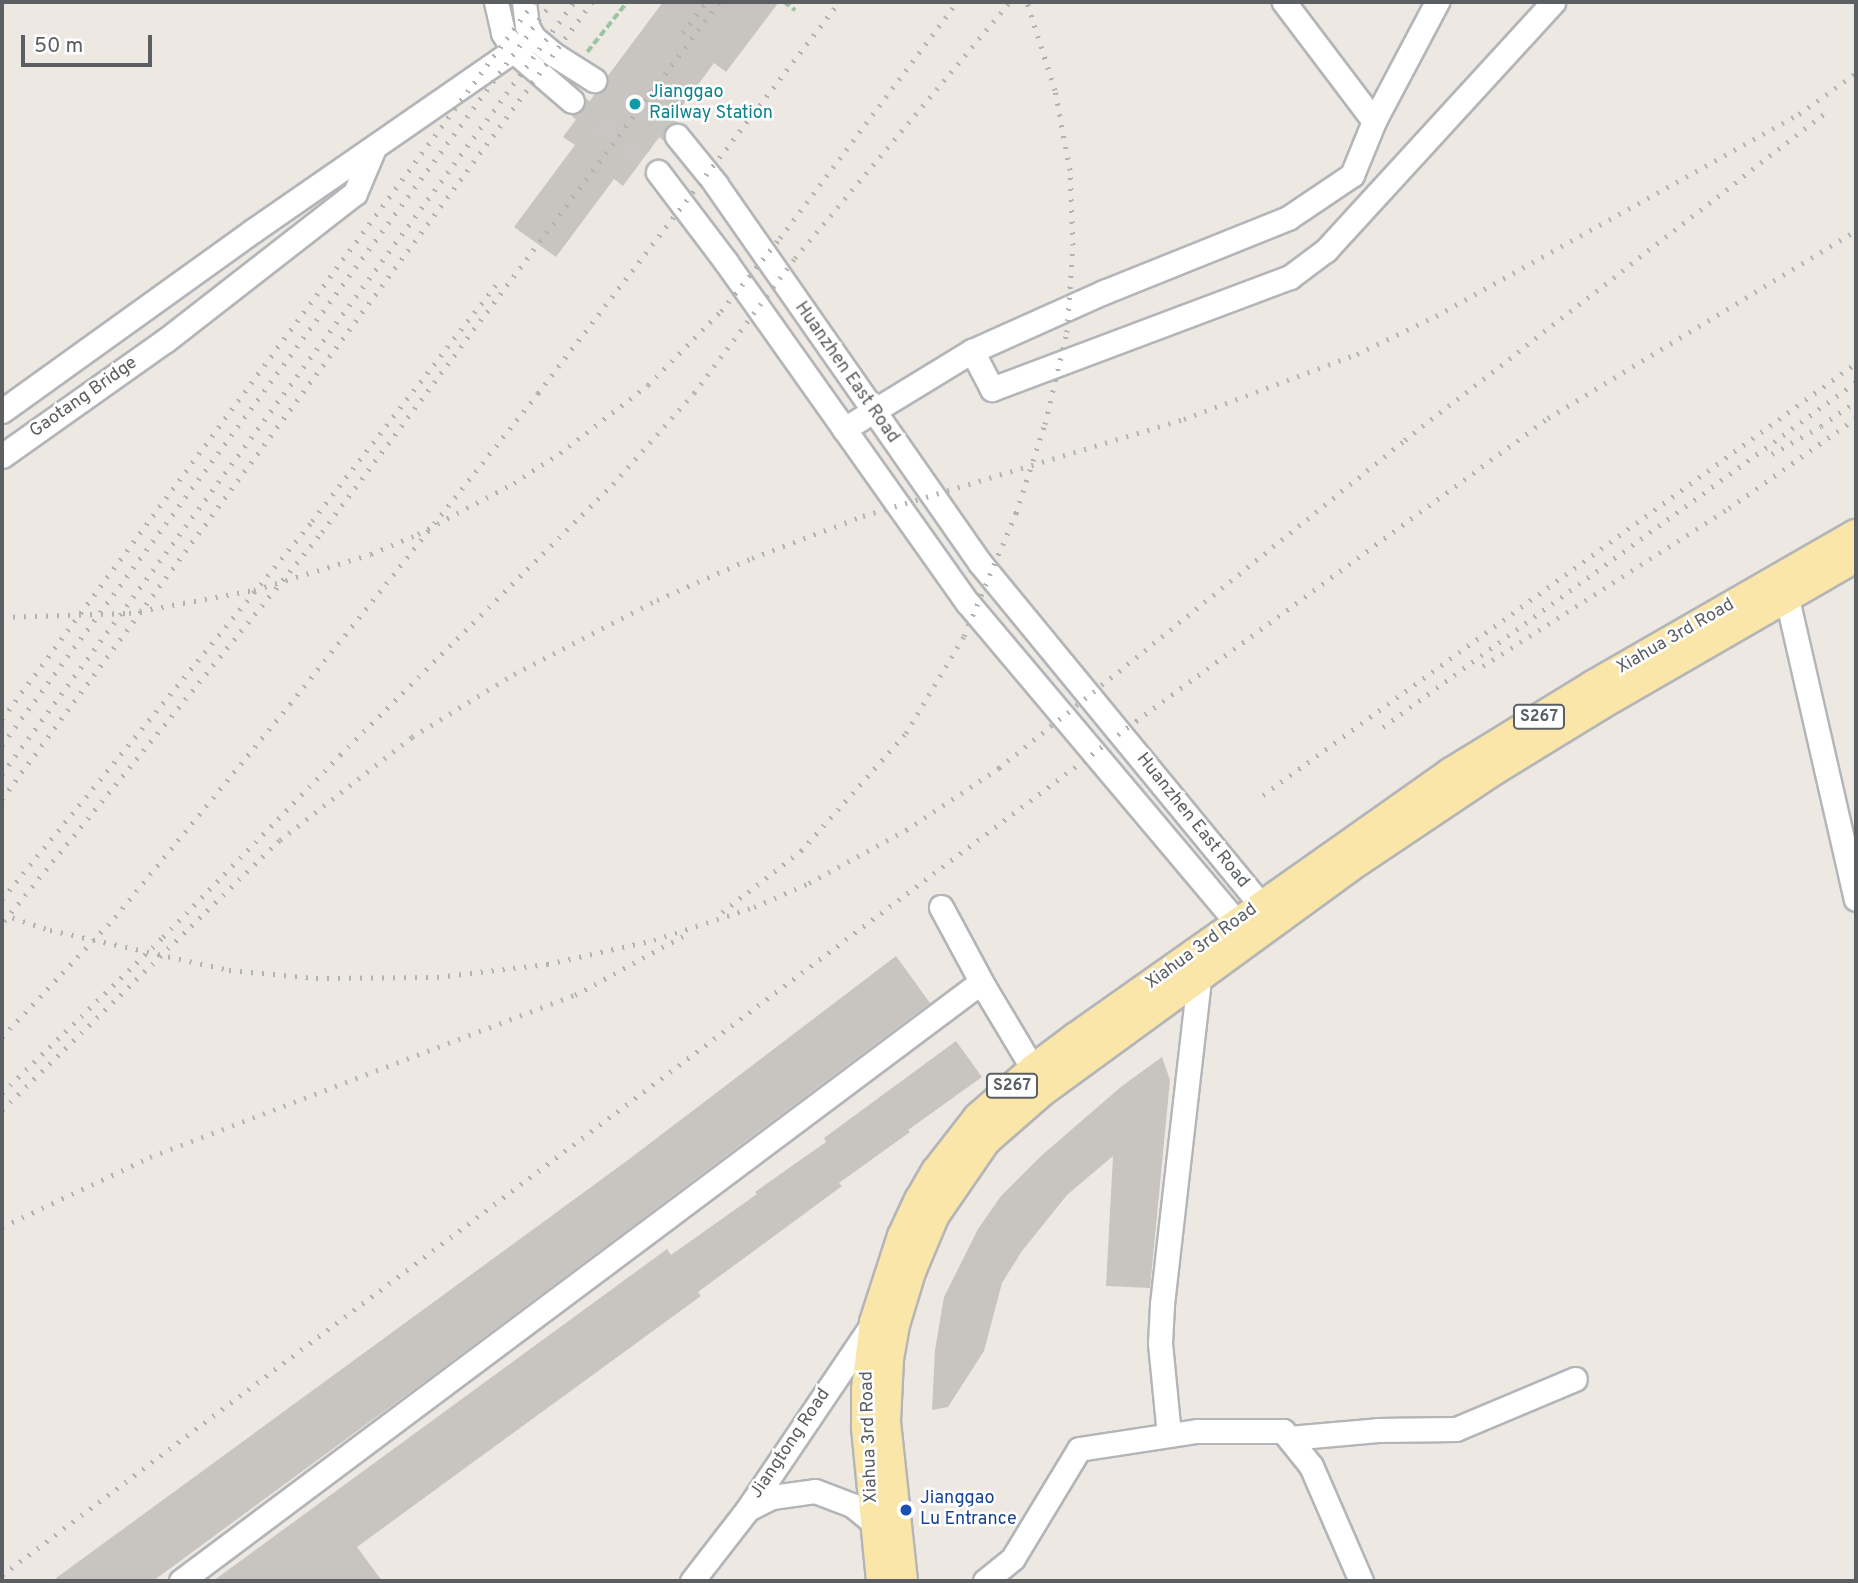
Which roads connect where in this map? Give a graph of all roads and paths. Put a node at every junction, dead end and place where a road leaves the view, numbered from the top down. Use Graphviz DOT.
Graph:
graph roads {
  1 [pos="496,2"];
  2 [pos="524,2"];
  3 [pos="627,2"];
  4 [pos="784,2"];
  5 [pos="1437,2"];
  6 [pos="1553,2"];
  7 [pos="1291,4"];
  8 [pos="795,10"];
  9 [pos="533,37"];
  10 [pos="515,52"];
  11 [pos="584,74"];
  12 [pos="572,101"];
  13 [pos="1374,121"];
  14 [pos="677,136"];
  15 [pos="374,148"];
  16 [pos="658,172"];
  17 [pos="972,351"];
  18 [pos="2,411"];
  19 [pos="873,411"];
  20 [pos="844,429"];
  21 [pos="2,456"];
  22 [pos="1856,534"];
  23 [pos="1856,558"];
  24 [pos="1784,586"];
  25 [pos="1856,899"];
  26 [pos="941,907"];
  27 [pos="1254,919"];
  28 [pos="1199,977"];
  29 [pos="981,982"];
  30 [pos="1033,1069"];
  31 [pos="885,1324"];
  32 [pos="1575,1379"];
  33 [pos="1169,1435"];
  34 [pos="1289,1438"];
  35 [pos="747,1510"];
  36 [pos="873,1522"];
  37 [pos="181,1581"];
  38 [pos="692,1581"];
  39 [pos="881,1581"];
  40 [pos="902,1581"];
  41 [pos="985,1581"];
  42 [pos="1361,1581"];
  1 -- 10 [label="street"];
  2 -- 9 [label="street"];
  3 -- 11 [label="path"];
  4 -- 8 [label="path"];
  5 -- 13 [label="street"];
  6 -- 17 [label="street"];
  7 -- 13 [label="street"];
  9 -- 10 [label="street, Gaotang Bridge"];
  9 -- 11 [label="street"];
  10 -- 12 [label="street"];
  10 -- 15 [label="street, Gaotang Bridge"];
  13 -- 17 [label="street"];
  14 -- 19 [label="street, Huanzhen East Road"];
  15 -- 18 [label="street, Gaotang Bridge"];
  15 -- 21 [label="street, Gaotang Bridge"];
  16 -- 20 [label="street, Huanzhen East Road"];
  17 -- 19 [label="street"];
  19 -- 20 [label="street"];
  19 -- 27 [label="street, Huanzhen East Road"];
  20 -- 27 [label="street, Huanzhen East Road"];
  22 -- 24 [label="main road, Xiahua 3rd Road / S267"];
  23 -- 24 [label="main road, Xiahua 3rd Road / S267"];
  24 -- 25 [label="street"];
  24 -- 27 [label="main road, Xiahua 3rd Road / S267"];
  26 -- 29 [label="street"];
  27 -- 28 [label="main road, Xiahua 3rd Road / S267"];
  27 -- 30 [label="main road, Xiahua 3rd Road / S267"];
  28 -- 31 [label="main road, Xiahua 3rd Road / S267"];
  28 -- 33 [label="street"];
  29 -- 30 [label="street"];
  29 -- 37 [label="street"];
  30 -- 31 [label="main road, Xiahua 3rd Road / S267"];
  31 -- 35 [label="street, Jiangtong Road"];
  31 -- 36 [label="main road, Xiahua 3rd Road / S267"];
  31 -- 40 [label="main road, Xiahua 3rd Road / S267"];
  32 -- 34 [label="street"];
  33 -- 34 [label="street"];
  33 -- 41 [label="street"];
  34 -- 42 [label="street"];
  35 -- 36 [label="street"];
  35 -- 38 [label="street, Jiangtong Road"];
  36 -- 39 [label="main road, Xiahua 3rd Road / S267"];
}
